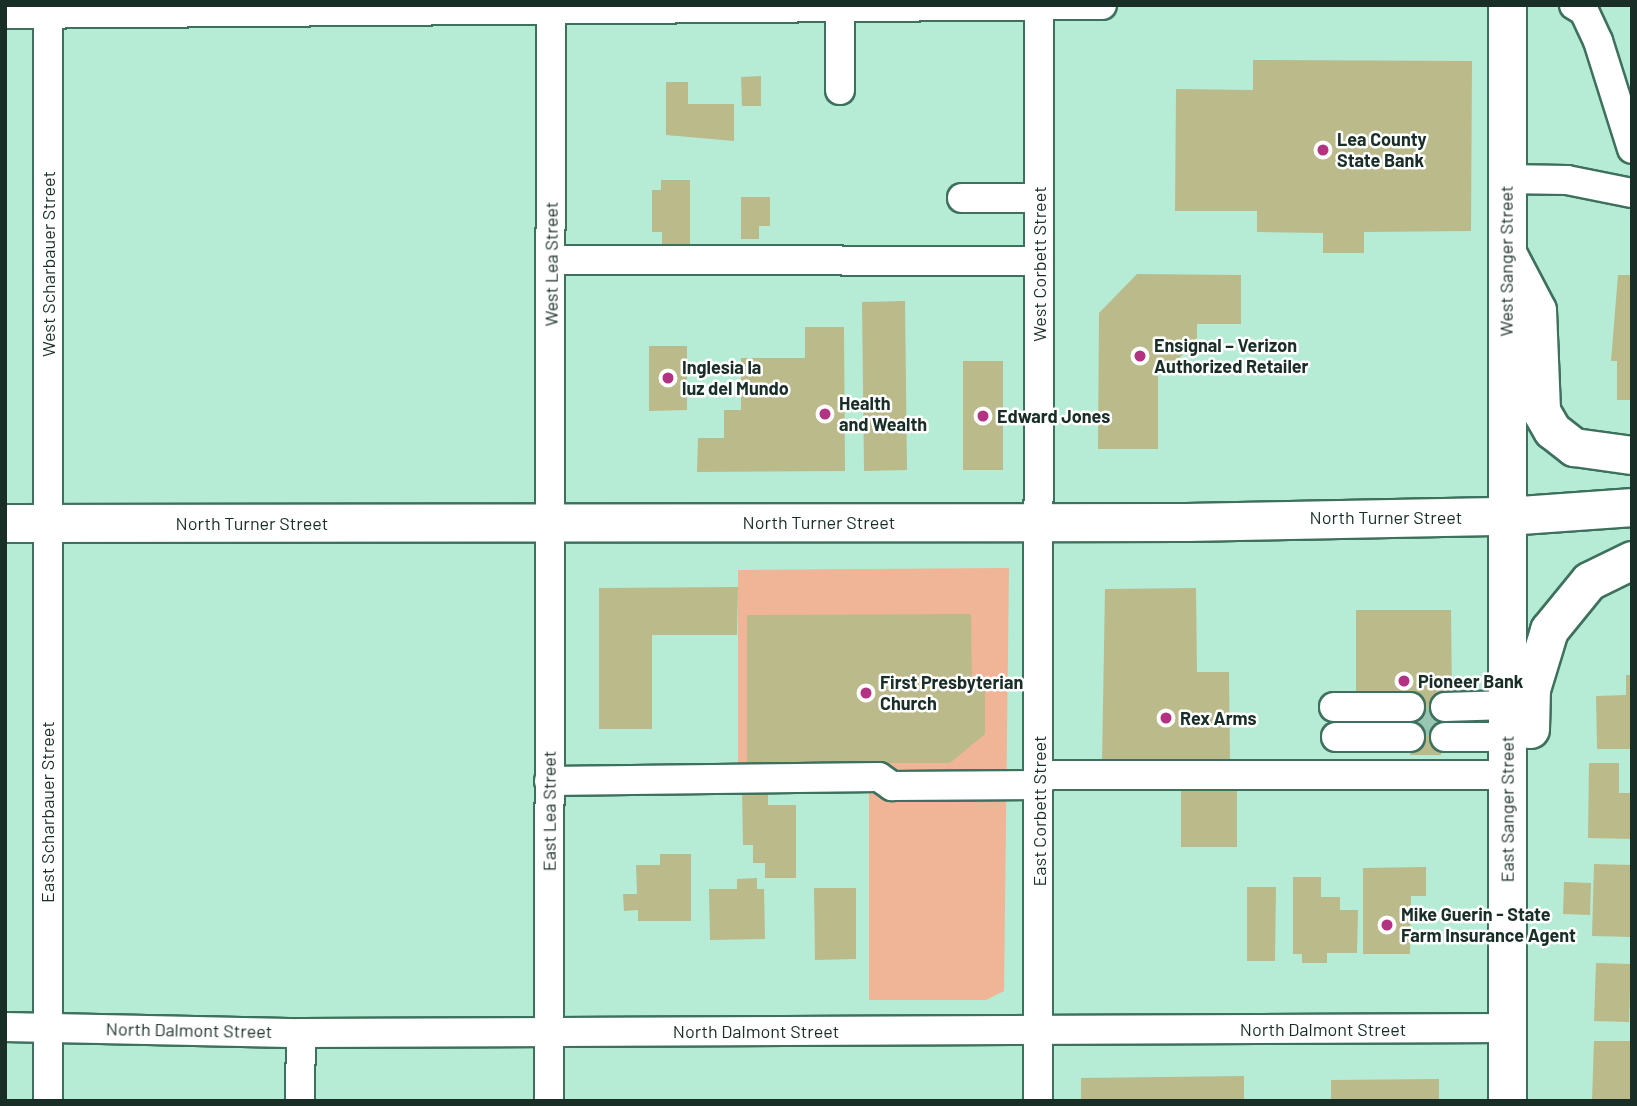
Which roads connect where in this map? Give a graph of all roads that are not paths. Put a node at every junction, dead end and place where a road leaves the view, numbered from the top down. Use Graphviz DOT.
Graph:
graph roads {
  1 [pos="1102,5"];
  2 [pos="1507,5"];
  3 [pos="1574,5"];
  4 [pos="840,6"];
  5 [pos="1039,6"];
  6 [pos="551,7"];
  7 [pos="301,9"];
  8 [pos="48,10"];
  9 [pos="5,14"];
  10 [pos="840,90"];
  11 [pos="1632,149"];
  12 [pos="1505,179"];
  13 [pos="1632,193"];
  14 [pos="962,198"];
  15 [pos="1038,198"];
  16 [pos="1506,250"];
  17 [pos="551,260"];
  18 [pos="1038,261"];
  19 [pos="1632,455"];
  20 [pos="1632,507"];
  21 [pos="1507,516"];
  22 [pos="550,522"];
  23 [pos="1040,522"];
  24 [pos="5,523"];
  25 [pos="46,523"];
  26 [pos="1632,560"];
  27 [pos="1335,722"];
  28 [pos="1410,722"];
  29 [pos="1446,722"];
  30 [pos="1507,722"];
  31 [pos="1507,775"];
  32 [pos="549,780"];
  33 [pos="1039,780"];
  34 [pos="1507,974"];
  35 [pos="5,1027"];
  36 [pos="48,1027"];
  37 [pos="1507,1028"];
  38 [pos="1038,1030"];
  39 [pos="301,1032"];
  40 [pos="549,1032"];
  41 [pos="48,1101"];
  42 [pos="300,1101"];
  43 [pos="549,1101"];
  44 [pos="1038,1101"];
  45 [pos="1507,1101"];
  1 -- 5 [label="street"];
  2 -- 12 [label="main road, West Sanger Street"];
  3 -- 11 [label="street"];
  4 -- 5 [label="street"];
  4 -- 6 [label="street"];
  4 -- 10 [label="street"];
  5 -- 15 [label="street, West Corbett Street"];
  6 -- 7 [label="street"];
  6 -- 17 [label="street, West Lea Street"];
  7 -- 8 [label="street"];
  8 -- 9 [label="street"];
  8 -- 25 [label="street, West Scharbauer Street"];
  12 -- 13 [label="street"];
  12 -- 16 [label="main road, West Sanger Street"];
  14 -- 15 [label="street"];
  15 -- 18 [label="street, West Corbett Street"];
  16 -- 19 [label="main road"];
  16 -- 21 [label="main road, West Sanger Street"];
  17 -- 18 [label="street"];
  17 -- 22 [label="street, West Lea Street"];
  18 -- 23 [label="street, West Corbett Street"];
  20 -- 21 [label="main road, North Turner Street"];
  21 -- 23 [label="main road, North Turner Street"];
  21 -- 30 [label="main road, East Sanger Street"];
  22 -- 23 [label="main road, North Turner Street"];
  22 -- 25 [label="main road, North Turner Street"];
  22 -- 32 [label="street, East Lea Street"];
  23 -- 33 [label="street, East Corbett Street"];
  24 -- 25 [label="main road, North Turner Street"];
  25 -- 36 [label="street, East Scharbauer Street"];
  26 -- 34 [label="main road"];
  27 -- 28 [label="street"];
  29 -- 30 [label="street"];
  30 -- 31 [label="main road, East Sanger Street"];
  31 -- 33 [label="street"];
  31 -- 34 [label="main road, East Sanger Street"];
  32 -- 33 [label="street"];
  32 -- 40 [label="street, East Lea Street"];
  33 -- 38 [label="street, East Corbett Street"];
  34 -- 37 [label="main road, East Sanger Street"];
  35 -- 36 [label="street, North Dalmont Street"];
  36 -- 39 [label="street, North Dalmont Street"];
  36 -- 41 [label="street, East Scharbauer Street"];
  37 -- 38 [label="street, North Dalmont Street"];
  37 -- 45 [label="main road, East Sanger Street"];
  38 -- 40 [label="street, North Dalmont Street"];
  38 -- 44 [label="street, East Corbett Street"];
  39 -- 40 [label="street, North Dalmont Street"];
  39 -- 42 [label="street"];
  40 -- 43 [label="street, East Lea Street"];
}
